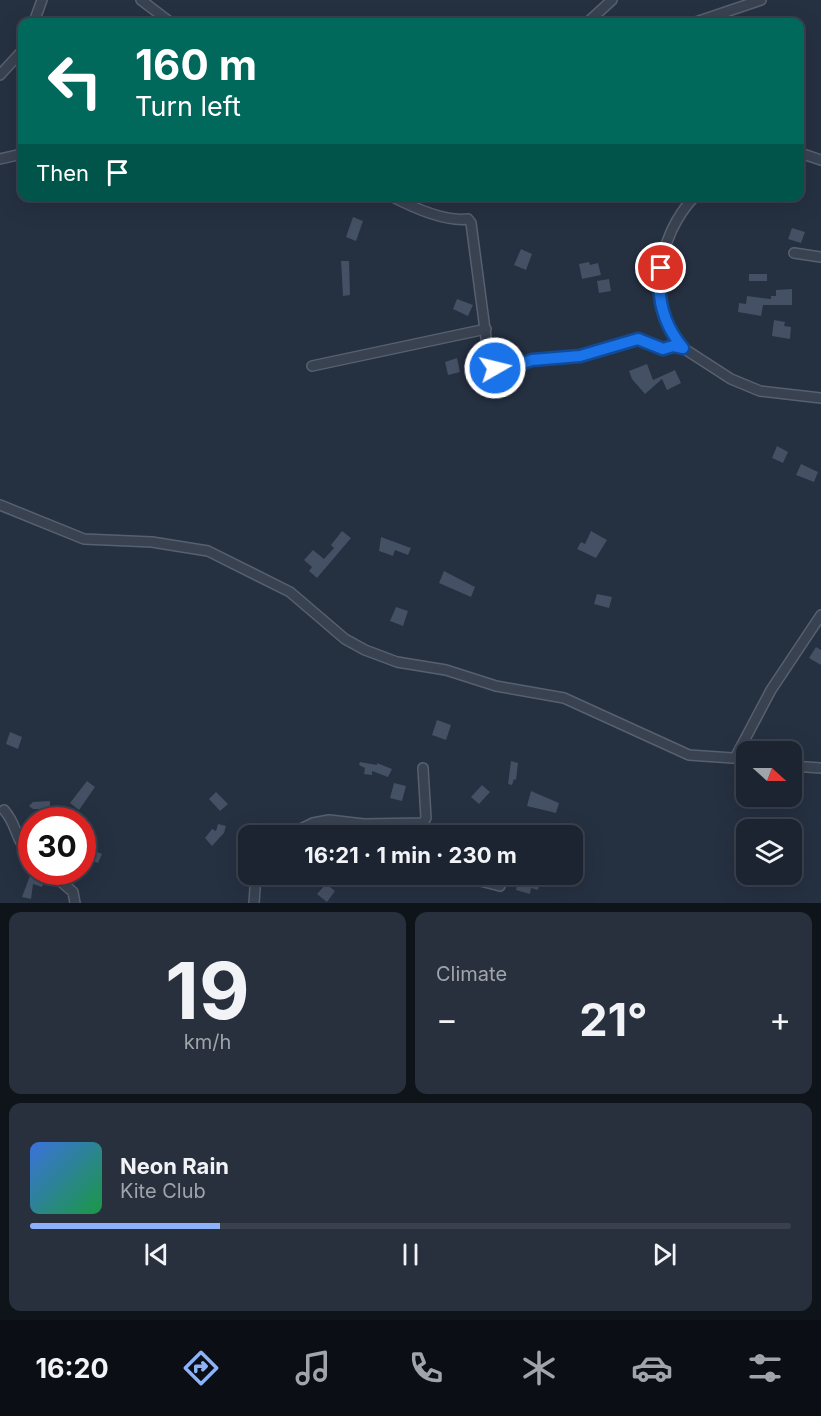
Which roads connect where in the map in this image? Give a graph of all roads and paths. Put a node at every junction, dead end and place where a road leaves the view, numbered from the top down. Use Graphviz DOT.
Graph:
graph roads {
  1 [pos="42,0"];
  2 [pos="141,0"];
  3 [pos="612,0"];
  4 [pos="761,0"];
  5 [pos="35,18"];
  6 [pos="166,18"];
  7 [pos="592,18"];
  8 [pos="708,18"];
  9 [pos="18,55"];
  10 [pos="0,75"];
  11 [pos="804,154"];
  12 [pos="18,155"];
  13 [pos="0,159"];
  14 [pos="821,160"];
  15 [pos="401,201"];
  16 [pos="692,201"];
  17 [pos="794,253"];
  18 [pos="821,257"];
  19 [pos="486,329"];
  20 [pos="683,348"];
  21 [pos="312,366"];
  22 [pos="821,398"];
  23 [pos="0,505"];
  24 [pos="821,615"];
  25 [pos="735,758"];
  26 [pos="802,767"];
  27 [pos="423,768"];
  28 [pos="821,768"];
  29 [pos="4,810"];
  30 [pos="312,825"];
  31 [pos="18,839"];
  32 [pos="65,885"];
  33 [pos="255,885"];
  34 [pos="496,885"];
  35 [pos="500,886"];
  36 [pos="75,903"];
  37 [pos="254,903"];
  1 -- 5 [label="street"];
  2 -- 6 [label="street"];
  3 -- 7 [label="street"];
  4 -- 8 [label="street"];
  9 -- 10 [label="street"];
  11 -- 14 [label="street"];
  12 -- 13 [label="street"];
  15 -- 19 [label="street"];
  16 -- 20 [label="street"];
  17 -- 18 [label="street"];
  19 -- 20 [label="street"];
  19 -- 21 [label="street"];
  20 -- 22 [label="street"];
  23 -- 25 [label="street"];
  24 -- 25 [label="street"];
  26 -- 28 [label="street"];
  27 -- 30 [label="street"];
  29 -- 31 [label="street"];
  32 -- 36 [label="street"];
  33 -- 37 [label="street"];
  34 -- 35 [label="street"];
}
